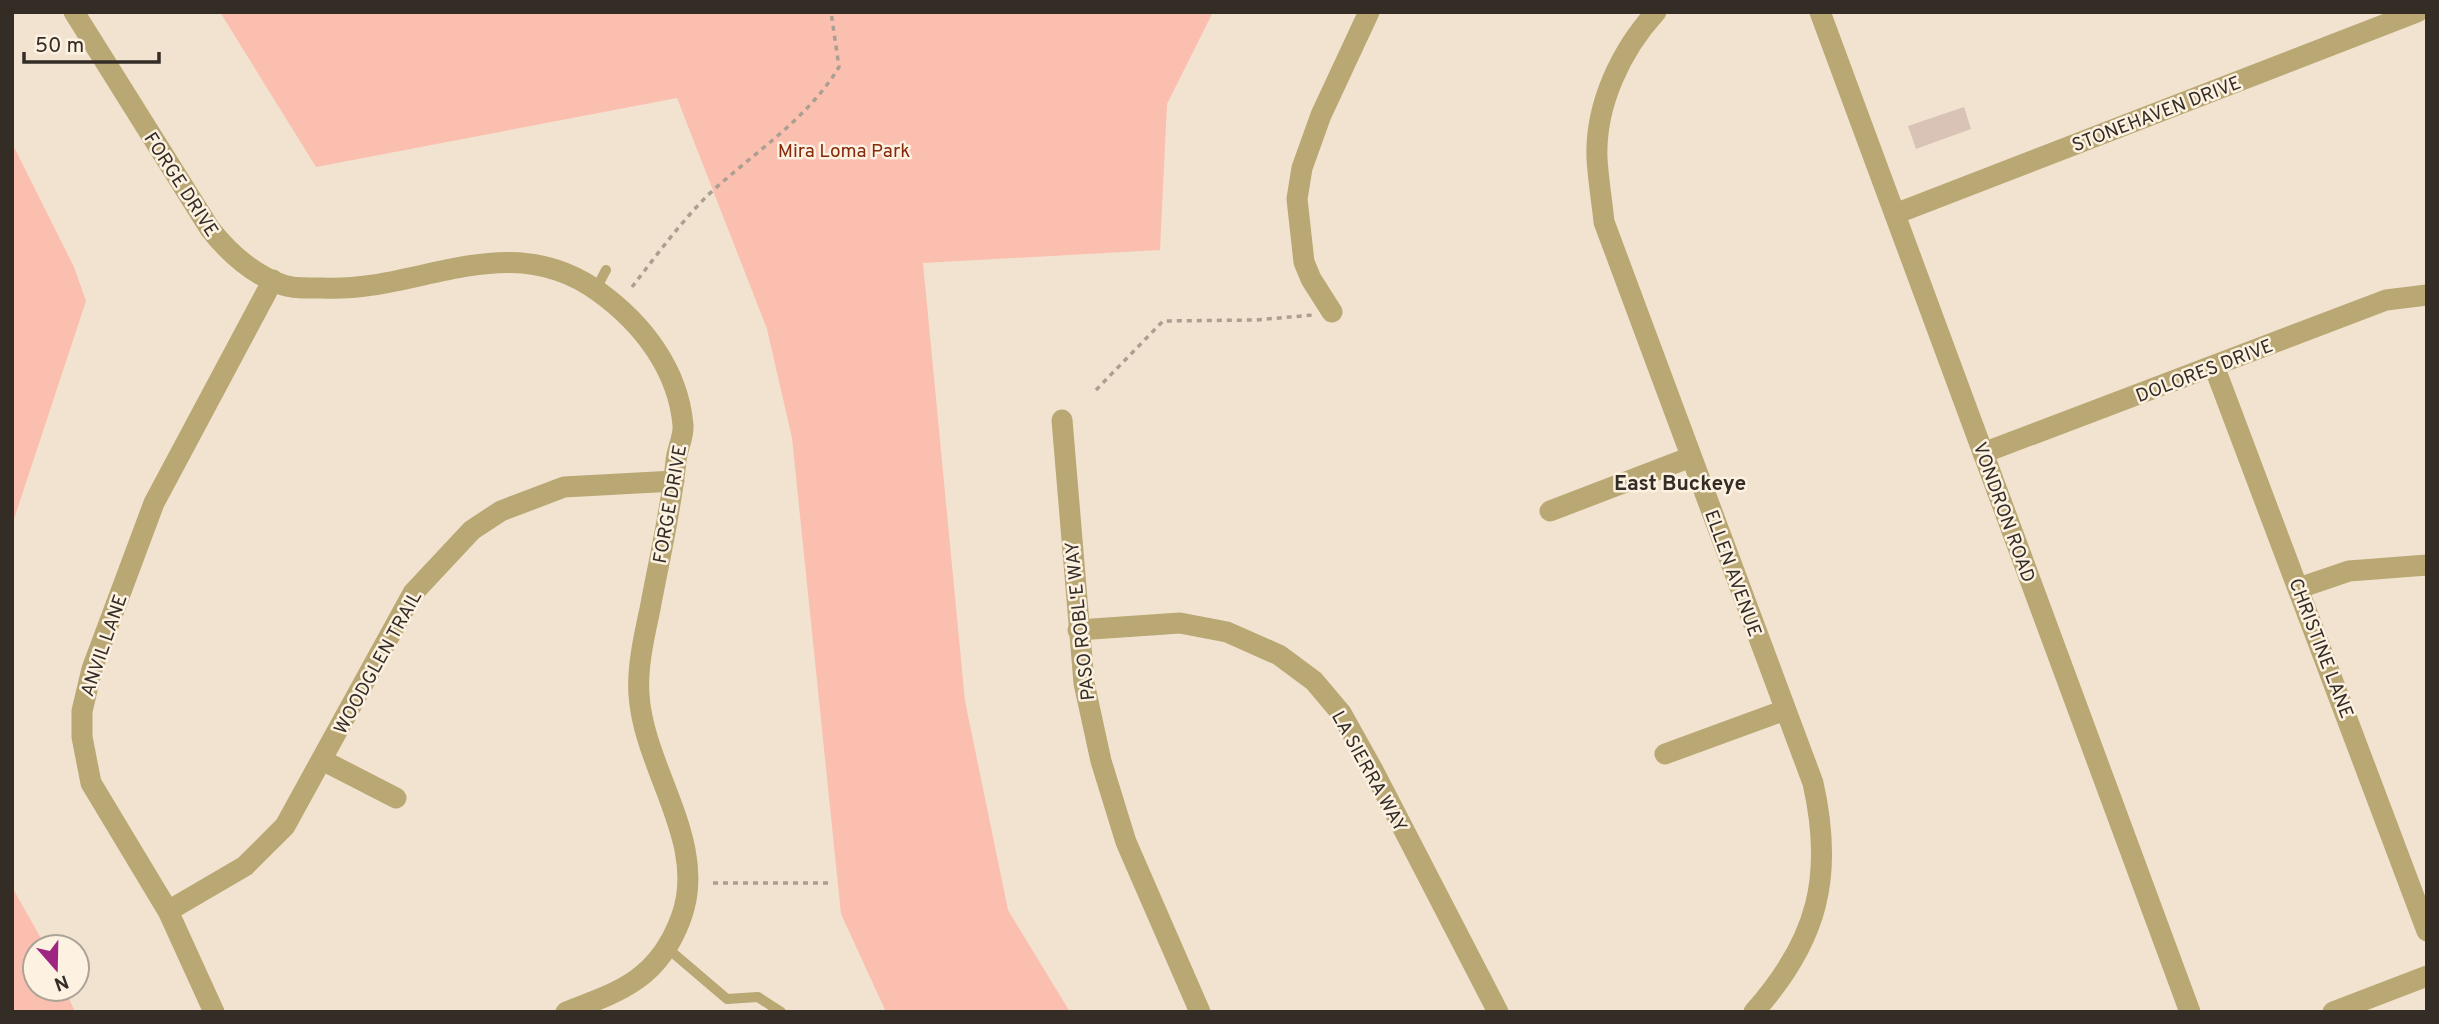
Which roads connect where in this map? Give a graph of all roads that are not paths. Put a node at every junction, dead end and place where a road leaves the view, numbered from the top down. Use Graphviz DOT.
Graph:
graph roads {
  1 [pos="74,12"];
  2 [pos="1369,12"];
  3 [pos="1656,12"];
  4 [pos="1820,12"];
  5 [pos="2417,12"];
  6 [pos="1895,214"];
  7 [pos="606,270"];
  8 [pos="273,280"];
  9 [pos="596,289"];
  10 [pos="2427,295"];
  11 [pos="1332,312"];
  12 [pos="2214,366"];
  13 [pos="1062,420"];
  14 [pos="1983,453"];
  15 [pos="1691,457"];
  16 [pos="674,481"];
  17 [pos="1550,511"];
  18 [pos="2427,565"];
  19 [pos="2299,588"];
  20 [pos="1078,630"];
  21 [pos="1785,710"];
  22 [pos="1665,754"];
  23 [pos="322,760"];
  24 [pos="396,798"];
  25 [pos="168,911"];
  26 [pos="2427,931"];
  27 [pos="666,947"];
  28 [pos="2427,976"];
  29 [pos="214,1012"];
  30 [pos="566,1012"];
  31 [pos="781,1012"];
  32 [pos="1200,1012"];
  33 [pos="1498,1012"];
  34 [pos="1754,1012"];
  35 [pos="2190,1012"];
  36 [pos="2333,1012"];
  1 -- 8 [label="street, FORGE DRIVE"];
  2 -- 11 [label="street"];
  3 -- 15 [label="street, ELLEN AVENUE"];
  4 -- 6 [label="street, VONDRON ROAD"];
  5 -- 6 [label="street, STONEHAVEN DRIVE"];
  6 -- 14 [label="street, VONDRON ROAD"];
  7 -- 9 [label="lane"];
  8 -- 9 [label="street, FORGE DRIVE"];
  8 -- 25 [label="street, ANVIL LANE"];
  9 -- 16 [label="street, FORGE DRIVE"];
  10 -- 12 [label="street, DOLORES DRIVE"];
  12 -- 14 [label="street, DOLORES DRIVE"];
  12 -- 19 [label="street, CHRISTINE LANE"];
  13 -- 20 [label="street, PASO ROBL'E WAY"];
  14 -- 35 [label="street, VONDRON ROAD"];
  15 -- 17 [label="street"];
  15 -- 21 [label="street, ELLEN AVENUE"];
  16 -- 23 [label="street, WOODGLEN TRAIL"];
  16 -- 27 [label="street, FORGE DRIVE"];
  18 -- 19 [label="street"];
  19 -- 26 [label="street, CHRISTINE LANE"];
  20 -- 32 [label="street, PASO ROBL'E WAY"];
  20 -- 33 [label="street, LA SIERRA WAY"];
  21 -- 22 [label="street"];
  21 -- 34 [label="street, ELLEN AVENUE"];
  23 -- 24 [label="street"];
  23 -- 25 [label="street, WOODGLEN TRAIL"];
  25 -- 29 [label="street, ANVIL LANE"];
  27 -- 30 [label="street, FORGE DRIVE"];
  27 -- 31 [label="lane"];
  28 -- 36 [label="street"];
}
